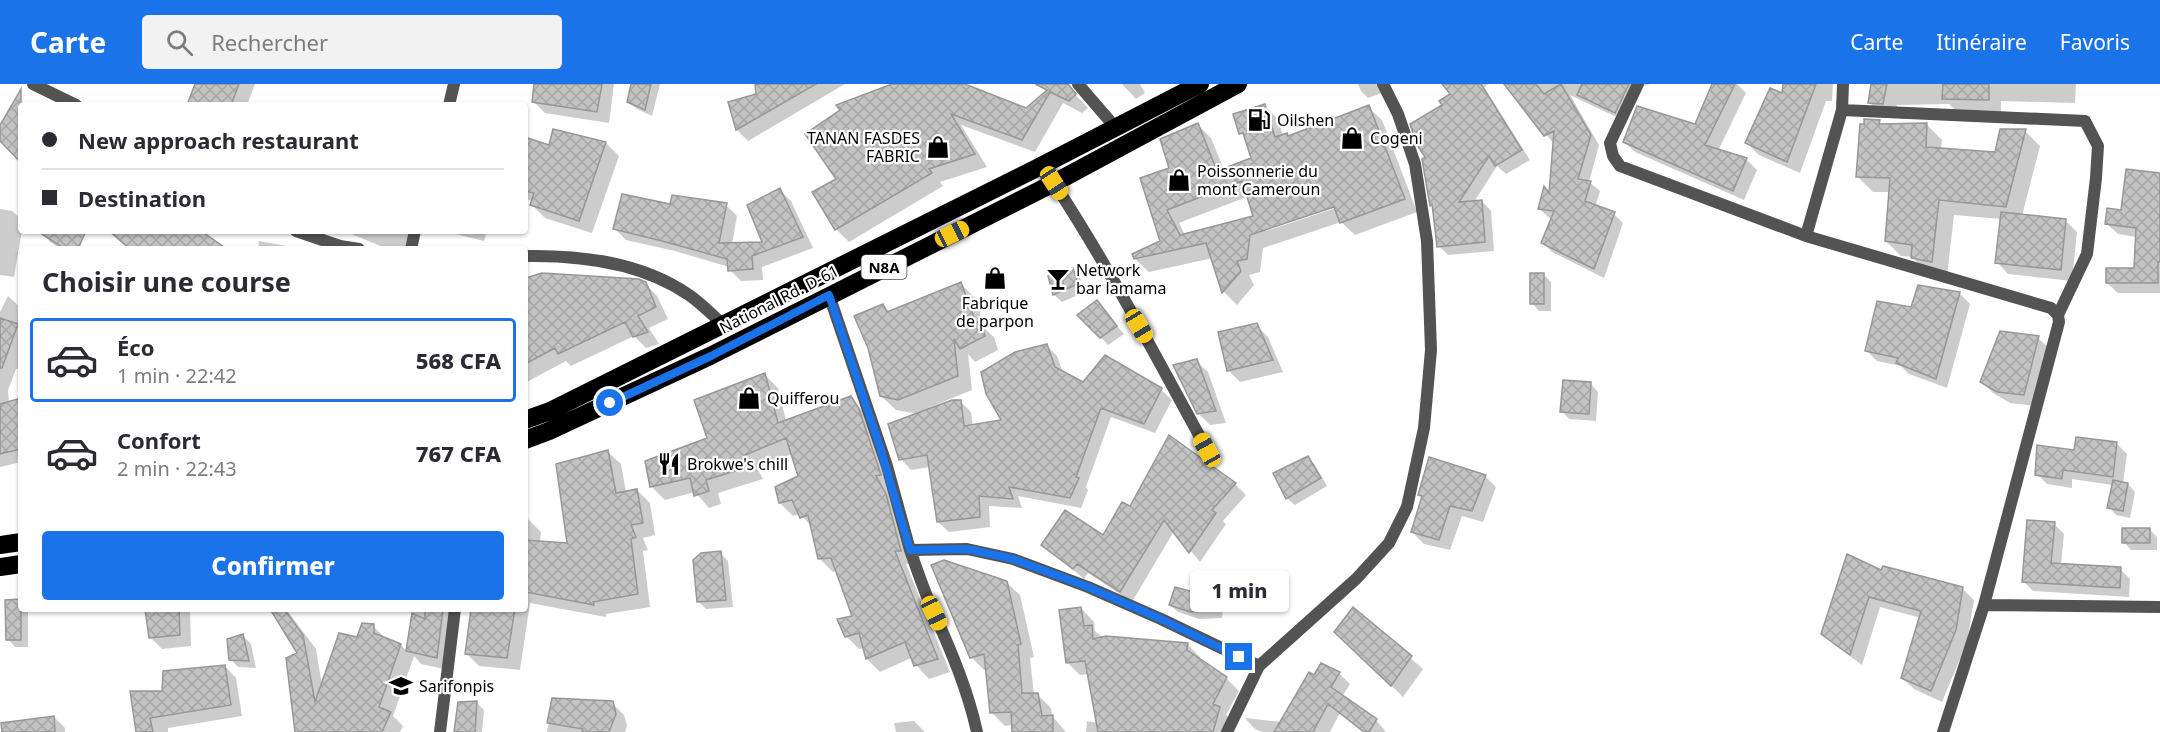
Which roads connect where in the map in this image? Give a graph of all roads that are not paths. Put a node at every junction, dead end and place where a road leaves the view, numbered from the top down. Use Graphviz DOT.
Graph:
graph roads {
  1 [pos="33,84"];
  2 [pos="454,84"];
  3 [pos="1078,84"];
  4 [pos="1200,84"];
  5 [pos="1238,84"];
  6 [pos="1383,84"];
  7 [pos="1638,84"];
  8 [pos="1843,84"];
  9 [pos="70,102"];
  10 [pos="449,102"];
  11 [pos="1842,110"];
  12 [pos="1115,127"];
  13 [pos="1054,183"];
  14 [pos="305,234"];
  15 [pos="1806,236"];
  16 [pos="340,246"];
  17 [pos="528,256"];
  18 [pos="829,295"];
  19 [pos="2058,315"];
  20 [pos="724,325"];
  21 [pos="528,419"];
  22 [pos="528,439"];
  23 [pos="1207,450"];
  24 [pos="18,542"];
  25 [pos="0,545"];
  26 [pos="910,550"];
  27 [pos="18,564"];
  28 [pos="0,567"];
  29 [pos="1984,605"];
  30 [pos="2160,607"];
  31 [pos="455,612"];
  32 [pos="1259,666"];
  33 [pos="440,732"];
  34 [pos="977,732"];
  35 [pos="1227,732"];
  36 [pos="1943,732"];
  1 -- 9 [label="street"];
  2 -- 10 [label="street"];
  3 -- 12 [label="street"];
  4 -- 12 [label="highway, National Rd. D-61 / N8A"];
  5 -- 13 [label="highway, National Rd. D-61 / N8A"];
  6 -- 32 [label="street"];
  7 -- 15 [label="street"];
  8 -- 11 [label="street"];
  11 -- 15 [label="street"];
  11 -- 19 [label="street"];
  12 -- 20 [label="highway, National Rd. D-61 / N8A"];
  13 -- 18 [label="highway, National Rd. D-61 / N8A"];
  13 -- 23 [label="street"];
  14 -- 16 [label="street"];
  15 -- 19 [label="street"];
  17 -- 20 [label="street"];
  18 -- 22 [label="highway, National Rd. D-61 / N8A"];
  18 -- 26 [label="street"];
  19 -- 29 [label="street"];
  20 -- 21 [label="highway, National Rd. D-61 / N8A"];
  24 -- 25 [label="highway"];
  26 -- 32 [label="street"];
  26 -- 34 [label="street"];
  27 -- 28 [label="highway"];
  29 -- 30 [label="street"];
  29 -- 36 [label="street"];
  31 -- 33 [label="street"];
  32 -- 35 [label="street"];
}
